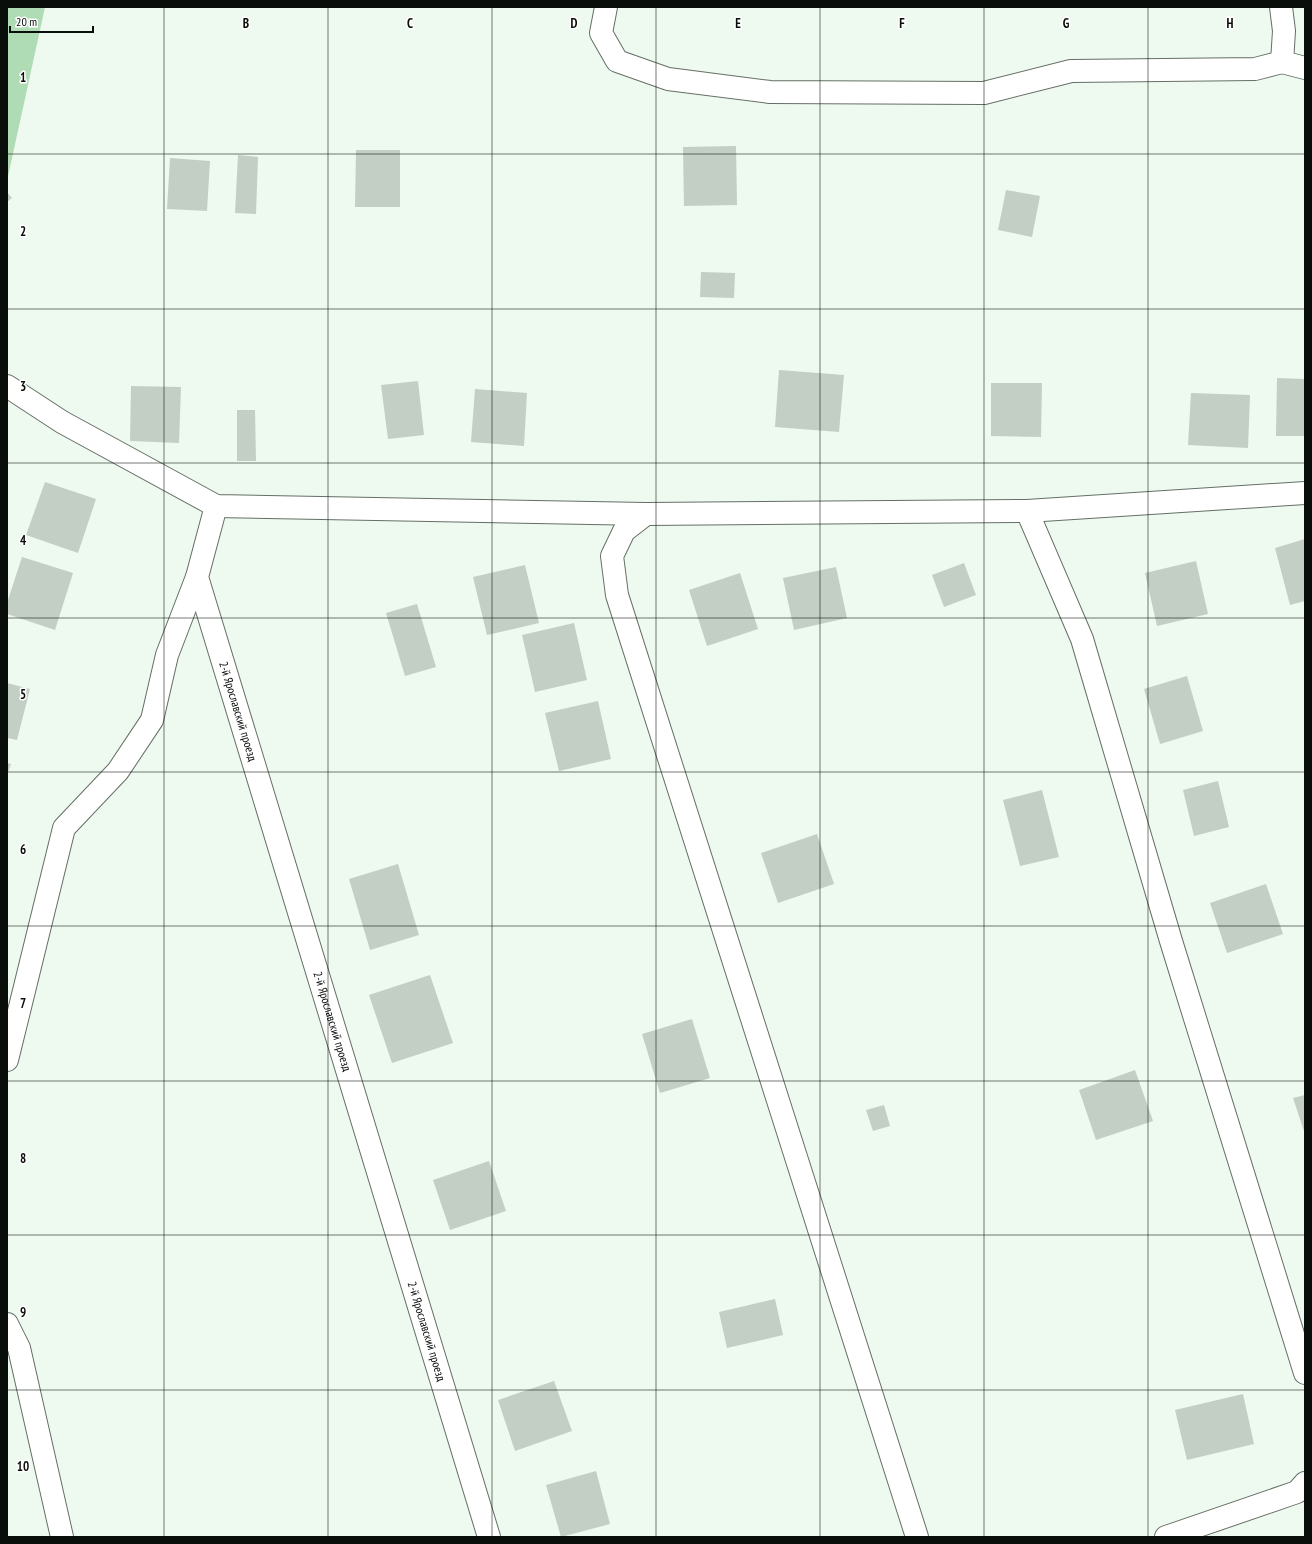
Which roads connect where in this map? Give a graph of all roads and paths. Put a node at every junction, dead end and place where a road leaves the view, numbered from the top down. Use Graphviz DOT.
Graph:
graph roads {
  1 [pos="606,7"];
  2 [pos="1281,7"];
  3 [pos="1282,62"];
  4 [pos="1305,68"];
  5 [pos="7,386"];
  6 [pos="1305,493"];
  7 [pos="216,506"];
  8 [pos="1027,511"];
  9 [pos="646,514"];
  10 [pos="197,577"];
  11 [pos="7,1060"];
  12 [pos="7,1324"];
  13 [pos="1305,1373"];
  14 [pos="1305,1483"];
  15 [pos="62,1537"];
  16 [pos="489,1537"];
  17 [pos="917,1537"];
  18 [pos="1166,1537"];
  1 -- 3 [label="street"];
  2 -- 3 [label="street"];
  3 -- 4 [label="street"];
  5 -- 7 [label="street"];
  6 -- 8 [label="street"];
  7 -- 9 [label="street"];
  7 -- 10 [label="street"];
  8 -- 9 [label="street"];
  8 -- 13 [label="street"];
  9 -- 17 [label="street"];
  10 -- 11 [label="street"];
  10 -- 16 [label="street, 2-й Ярославский проезд"];
  12 -- 15 [label="street"];
  14 -- 18 [label="street"];
}
